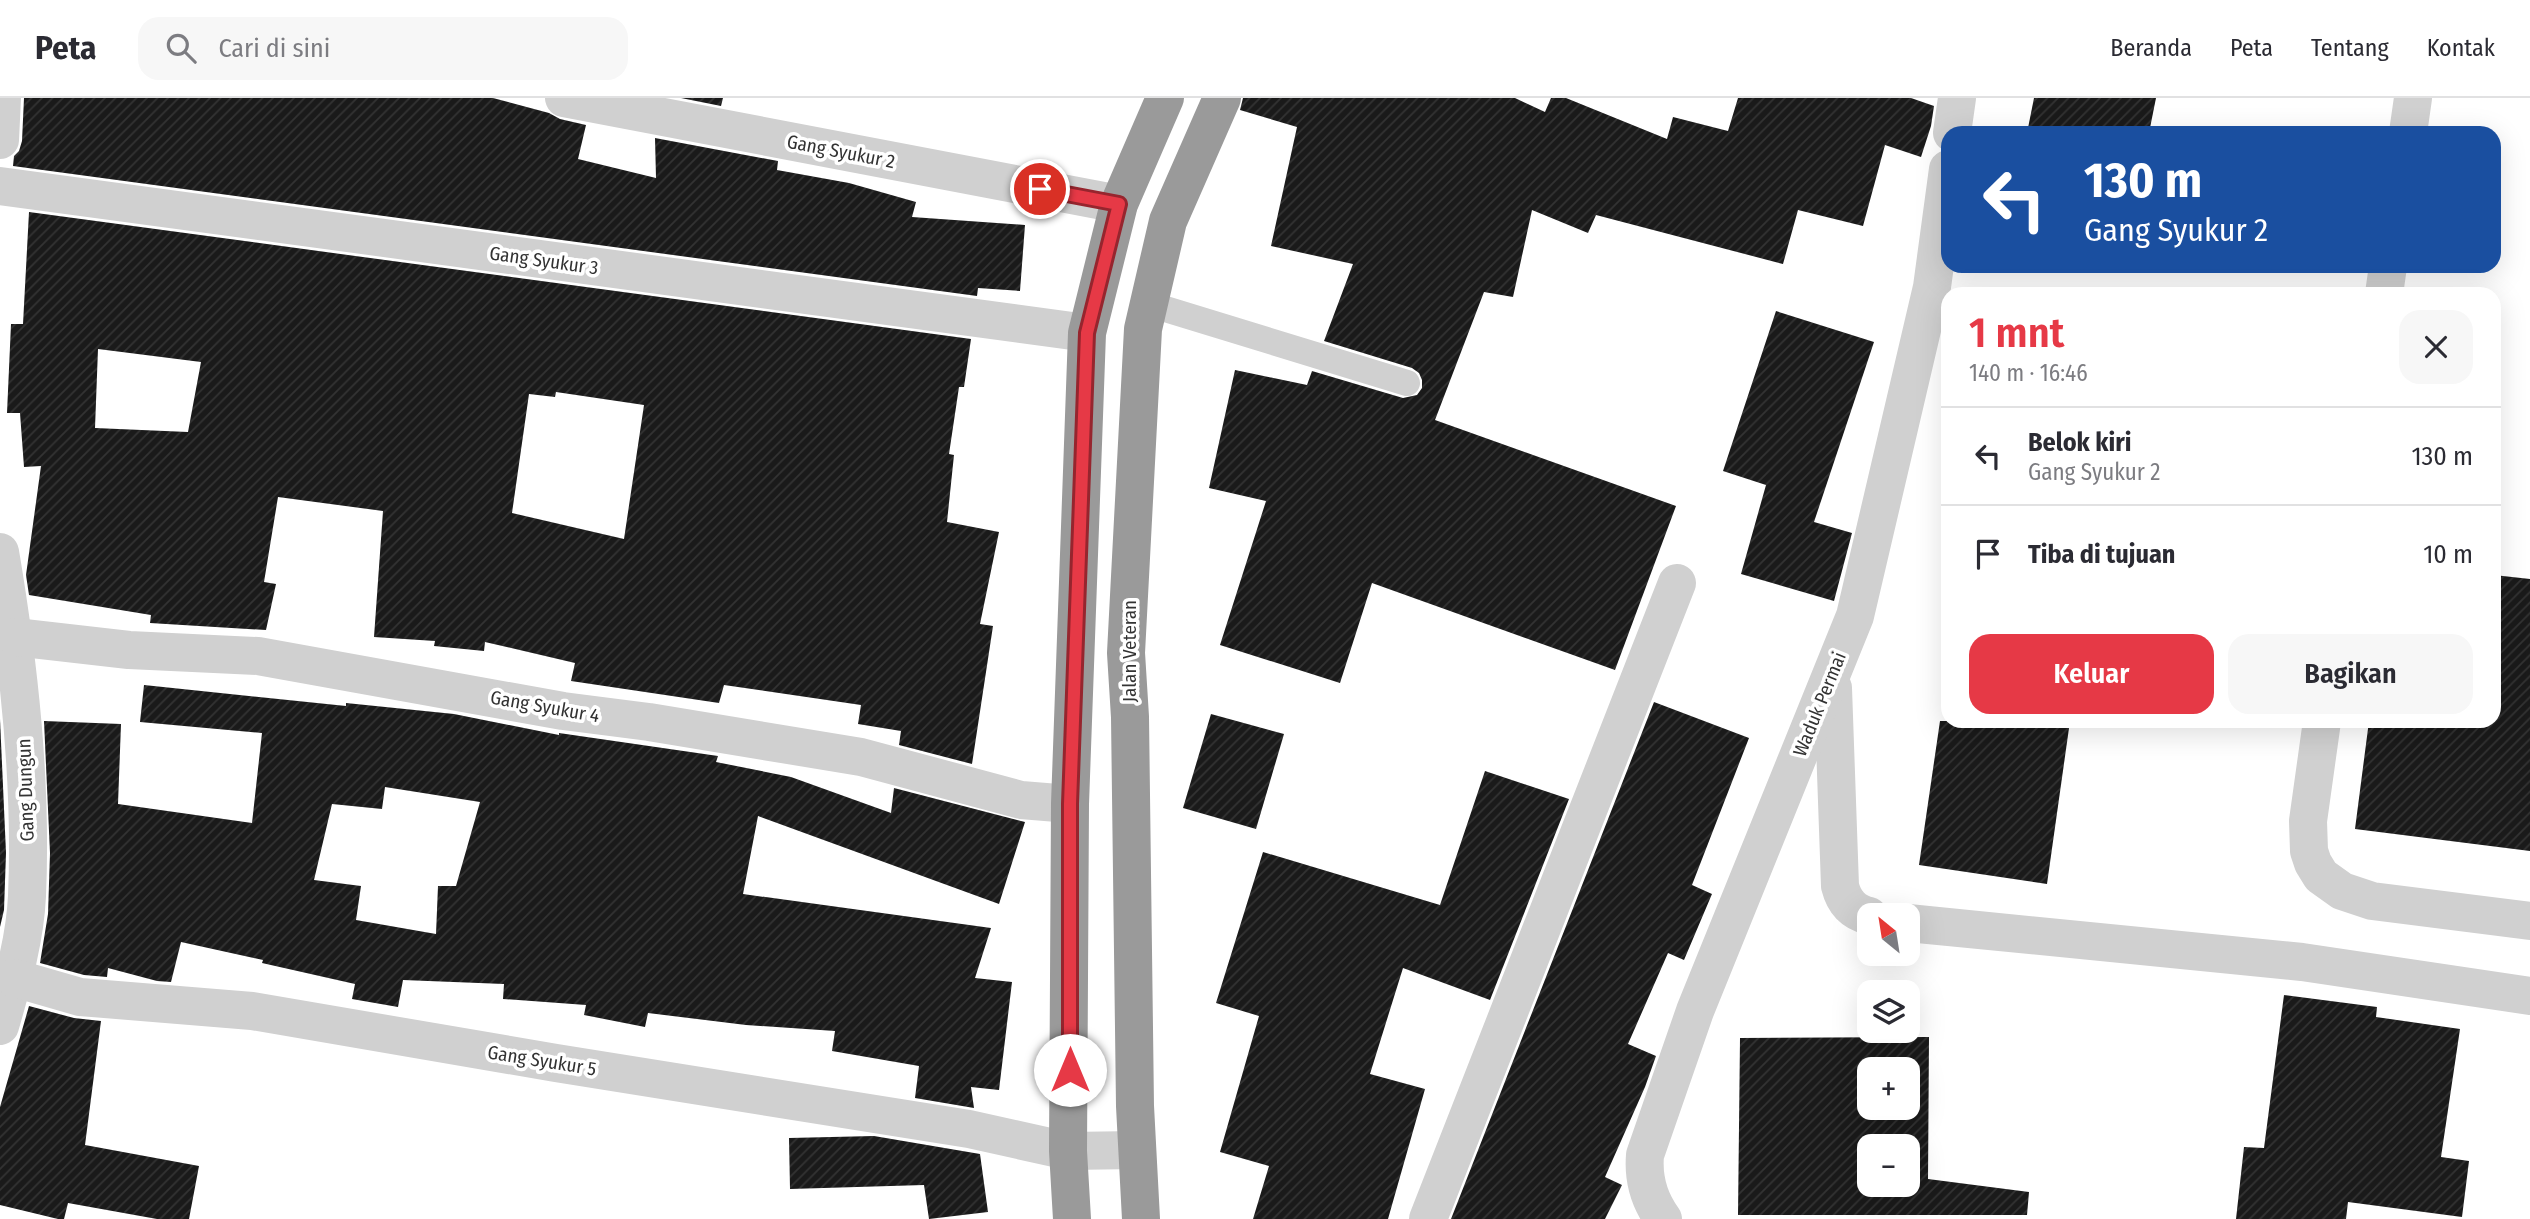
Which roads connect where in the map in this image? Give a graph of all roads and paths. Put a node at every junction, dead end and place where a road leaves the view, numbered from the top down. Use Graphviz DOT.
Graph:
graph roads {
  1 [pos="2,98"];
  2 [pos="564,98"];
  3 [pos="1165,98"];
  4 [pos="1222,98"];
  5 [pos="1957,98"];
  6 [pos="2413,98"];
  7 [pos="1953,126"];
  8 [pos="2409,126"];
  9 [pos="0,140"];
  10 [pos="0,186"];
  11 [pos="1119,204"];
  12 [pos="1941,221"];
  13 [pos="1149,303"];
  14 [pos="1087,333"];
  15 [pos="1407,383"];
  16 [pos="0,552"];
  17 [pos="1677,583"];
  18 [pos="15,637"];
  19 [pos="1832,672"];
  20 [pos="2321,728"];
  21 [pos="1070,804"];
  22 [pos="1857,911"];
  23 [pos="2530,922"];
  24 [pos="1920,924"];
  25 [pos="2530,996"];
  26 [pos="6,998"];
  27 [pos="1137,1150"];
  28 [pos="1068,1151"];
  29 [pos="1072,1219"];
  30 [pos="1140,1219"];
  31 [pos="1428,1219"];
  32 [pos="1663,1219"];
  1 -- 9 [label="street"];
  2 -- 11 [label="street, Gang Syukur 2"];
  3 -- 11 [label="highway"];
  4 -- 13 [label="highway, Jalan Veteran"];
  5 -- 7 [label="street"];
  6 -- 8 [label="street"];
  10 -- 14 [label="street, Gang Syukur 3"];
  11 -- 14 [label="highway"];
  12 -- 19 [label="street, Waduk Permai"];
  13 -- 15 [label="lane"];
  13 -- 27 [label="highway, Jalan Veteran"];
  14 -- 21 [label="highway"];
  16 -- 18 [label="street, Gang Dungun"];
  17 -- 31 [label="street"];
  18 -- 21 [label="street, Gang Syukur 4"];
  18 -- 26 [label="street, Gang Dungun"];
  19 -- 22 [label="street"];
  19 -- 32 [label="street, Waduk Permai"];
  20 -- 23 [label="street"];
  21 -- 28 [label="highway"];
  24 -- 25 [label="street"];
  26 -- 28 [label="street, Gang Syukur 5"];
  27 -- 28 [label="street, Gang Syukur 5"];
  27 -- 30 [label="highway, Jalan Veteran"];
  28 -- 29 [label="highway"];
}
